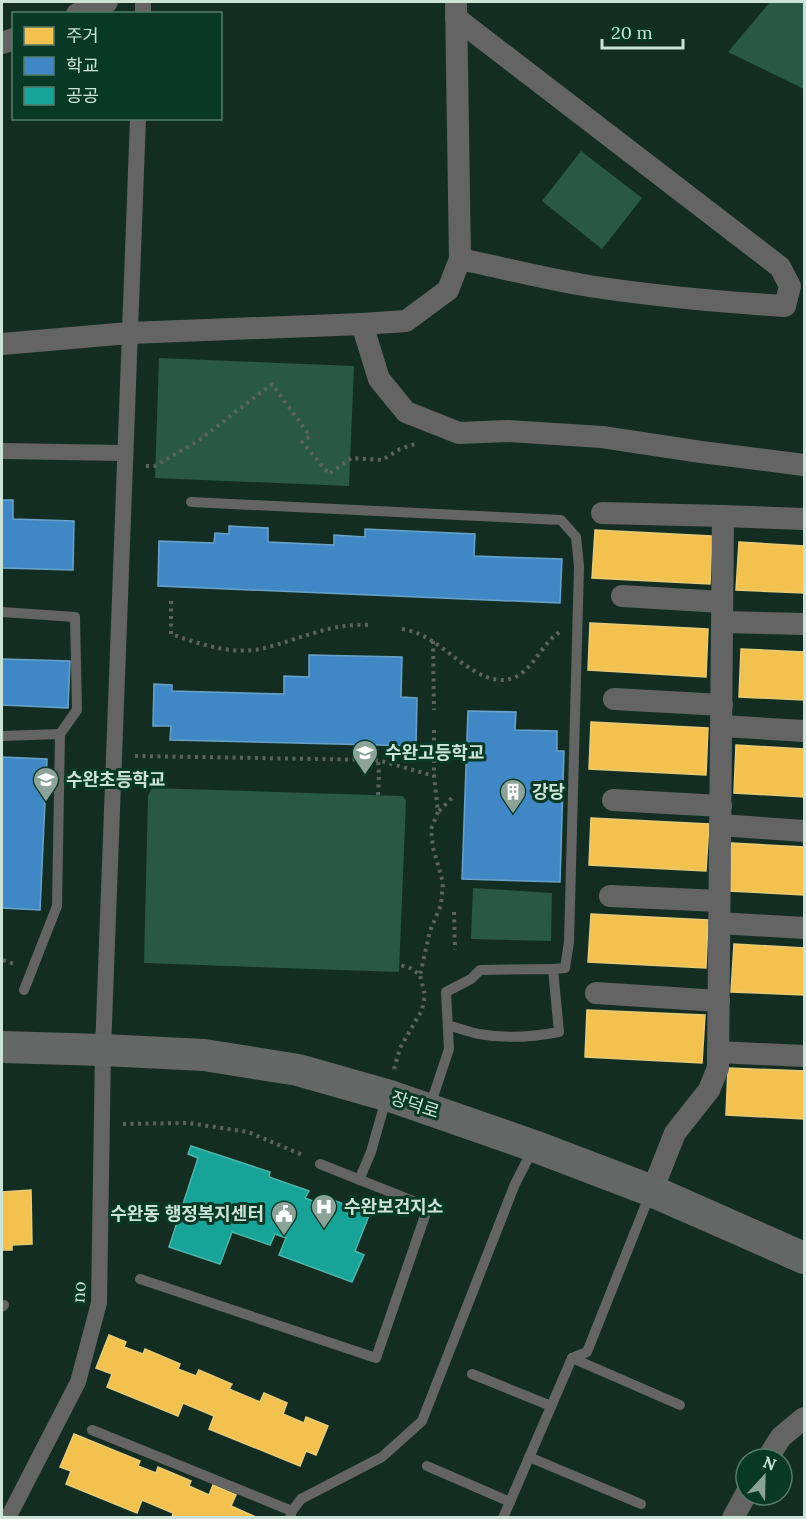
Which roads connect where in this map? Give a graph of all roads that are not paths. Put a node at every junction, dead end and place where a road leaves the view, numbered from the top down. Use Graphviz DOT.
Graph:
graph roads {
  1 [pos="107,2"];
  2 [pos="456,10"];
  3 [pos="82,12"];
  4 [pos="138,120"];
  5 [pos="460,259"];
  6 [pos="362,324"];
  7 [pos="129,333"];
  8 [pos="2,344"];
  9 [pos="2,451"];
  10 [pos="124,459"];
  11 [pos="804,465"];
  12 [pos="190,502"];
  13 [pos="602,513"];
  14 [pos="723,516"];
  15 [pos="804,519"];
  16 [pos="622,596"];
  17 [pos="2,612"];
  18 [pos="722,612"];
  19 [pos="804,624"];
  20 [pos="614,699"];
  21 [pos="721,715"];
  22 [pos="804,731"];
  23 [pos="60,734"];
  24 [pos="2,736"];
  25 [pos="613,800"];
  26 [pos="721,816"];
  27 [pos="804,831"];
  28 [pos="610,896"];
  29 [pos="719,912"];
  30 [pos="804,928"];
  31 [pos="554,969"];
  32 [pos="24,990"];
  33 [pos="596,993"];
  34 [pos="719,1001"];
  35 [pos="448,1025"];
  36 [pos="2,1047"];
  37 [pos="103,1050"];
  38 [pos="718,1052"];
  39 [pos="804,1056"];
  40 [pos="387,1095"];
  41 [pos="429,1109"];
  42 [pos="534,1146"];
  43 [pos="320,1164"];
  44 [pos="359,1180"];
  45 [pos="651,1191"];
  46 [pos="804,1258"];
  47 [pos="140,1279"];
  48 [pos="572,1358"];
  49 [pos="472,1374"];
  50 [pos="680,1405"];
  51 [pos="551,1406"];
  52 [pos="802,1422"];
  53 [pos="92,1430"];
  54 [pos="775,1447"];
  55 [pos="529,1457"];
  56 [pos="427,1466"];
  57 [pos="510,1502"];
  58 [pos="640,1504"];
  59 [pos="291,1514"];
  60 [pos="8,1518"];
  61 [pos="503,1518"];
  1 -- 3 [label="street"];
  2 -- 5 [label="street"];
  2 -- 5 [label="street"];
  4 -- 7 [label="street, no"];
  5 -- 6 [label="street"];
  6 -- 7 [label="street"];
  6 -- 11 [label="street"];
  7 -- 8 [label="street"];
  7 -- 10 [label="street, no"];
  9 -- 10 [label="street"];
  10 -- 37 [label="street, no"];
  12 -- 31 [label="lane"];
  13 -- 14 [label="street"];
  14 -- 15 [label="street"];
  14 -- 18 [label="street"];
  16 -- 18 [label="street"];
  17 -- 23 [label="lane"];
  18 -- 19 [label="street"];
  18 -- 21 [label="street"];
  20 -- 21 [label="street"];
  21 -- 22 [label="street"];
  21 -- 26 [label="street"];
  23 -- 24 [label="lane"];
  23 -- 32 [label="lane"];
  25 -- 26 [label="street"];
  26 -- 27 [label="street"];
  26 -- 29 [label="street"];
  28 -- 29 [label="street"];
  29 -- 30 [label="street"];
  29 -- 34 [label="street"];
  31 -- 35 [label="lane"];
  31 -- 35 [label="lane"];
  33 -- 34 [label="street"];
  34 -- 38 [label="street"];
  35 -- 41 [label="lane"];
  36 -- 37 [label="main road, 장덕로"];
  37 -- 40 [label="main road, 장덕로"];
  37 -- 60 [label="street, no"];
  38 -- 39 [label="street"];
  38 -- 45 [label="street"];
  40 -- 41 [label="main road, 장덕로"];
  40 -- 44 [label="lane"];
  41 -- 42 [label="main road, 장덕로"];
  42 -- 45 [label="main road, 장덕로"];
  42 -- 59 [label="lane"];
  43 -- 44 [label="lane"];
  44 -- 47 [label="lane"];
  45 -- 46 [label="main road, 장덕로"];
  45 -- 48 [label="lane"];
  48 -- 50 [label="lane"];
  48 -- 51 [label="lane"];
  49 -- 51 [label="lane"];
  51 -- 55 [label="lane"];
  52 -- 54 [label="street"];
  53 -- 59 [label="lane"];
  55 -- 57 [label="lane"];
  55 -- 58 [label="lane"];
  56 -- 57 [label="lane"];
  57 -- 61 [label="lane"];
}
